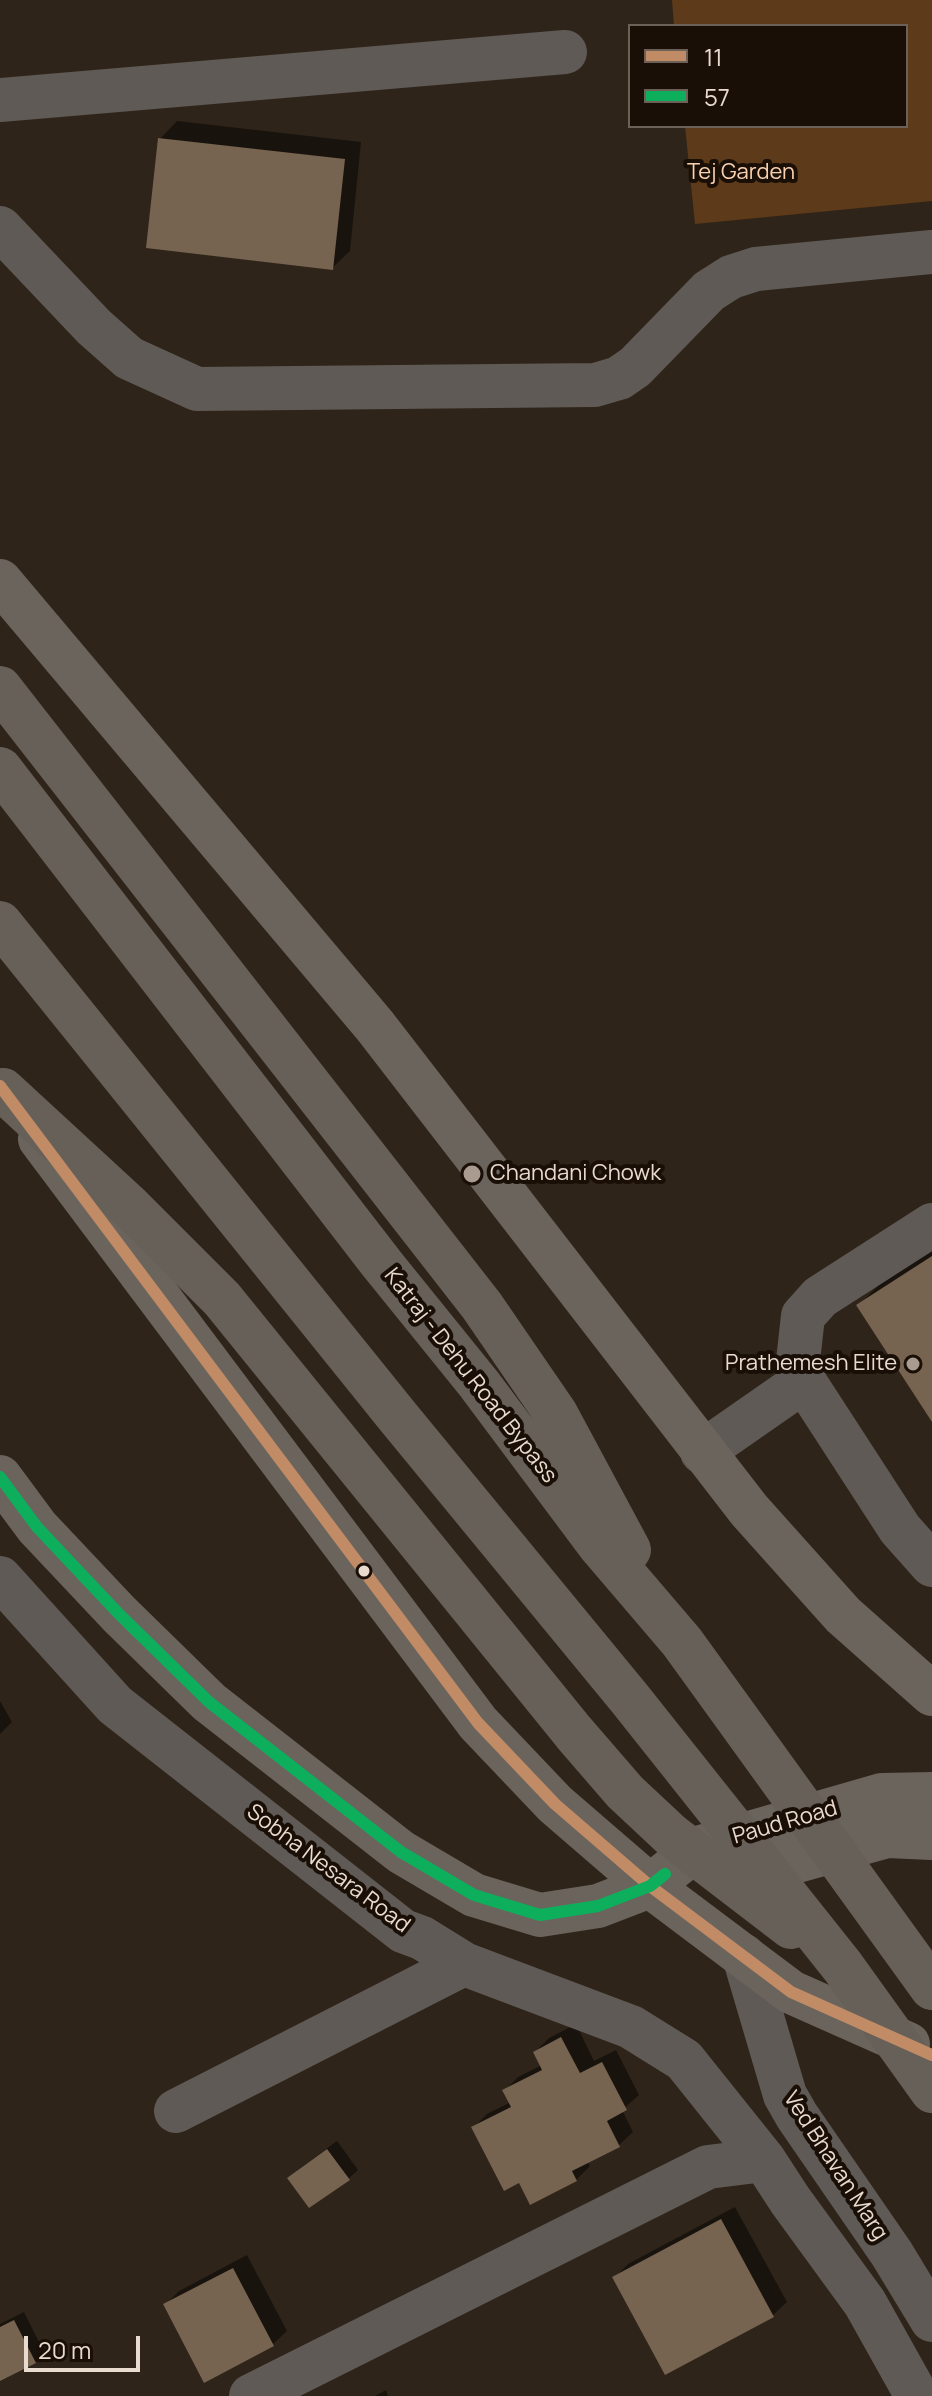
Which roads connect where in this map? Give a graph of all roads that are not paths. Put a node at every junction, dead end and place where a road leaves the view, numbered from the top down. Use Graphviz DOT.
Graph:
graph roads {
  1 [pos="565,52"];
  2 [pos="0,100"];
  3 [pos="0,228"];
  4 [pos="932,252"];
  5 [pos="0,581"];
  6 [pos="0,688"];
  7 [pos="0,769"];
  8 [pos="0,923"];
  9 [pos="2,1088"];
  10 [pos="932,1225"];
  11 [pos="804,1381"];
  12 [pos="702,1452"];
  13 [pos="0,1477"];
  14 [pos="932,1565"];
  15 [pos="0,1578"];
  16 [pos="682,1642"];
  17 [pos="932,1694"];
  18 [pos="932,1794"];
  19 [pos="932,1838"];
  20 [pos="650,1886"];
  21 [pos="744,1956"];
  22 [pos="464,1964"];
  23 [pos="843,1967"];
  24 [pos="932,1988"];
  25 [pos="932,2055"];
  26 [pos="932,2091"];
  27 [pos="176,2111"];
  28 [pos="764,2160"];
  29 [pos="932,2320"];
  30 [pos="251,2396"];
  31 [pos="917,2396"];
  1 -- 2 [label="street"];
  3 -- 4 [label="street"];
  5 -- 12 [label="main road"];
  6 -- 16 [label="highway"];
  7 -- 16 [label="highway, Katraj - Dehu Road Bypass"];
  8 -- 23 [label="highway"];
  9 -- 20 [label="main road"];
  9 -- 23 [label="highway"];
  10 -- 11 [label="street"];
  11 -- 12 [label="street"];
  11 -- 14 [label="street"];
  12 -- 17 [label="main road"];
  13 -- 20 [label="main road, Paud Road"];
  15 -- 22 [label="street, Sobha Nesara Road"];
  16 -- 24 [label="highway, Katraj - Dehu Road Bypass"];
  18 -- 20 [label="main road, Paud Road"];
  19 -- 20 [label="main road, Paud Road"];
  20 -- 21 [label="main road"];
  21 -- 25 [label="main road"];
  21 -- 29 [label="street, Ved Bhavan Marg"];
  22 -- 27 [label="street"];
  22 -- 28 [label="street, Sobha Nesara Road"];
  23 -- 26 [label="highway"];
  28 -- 30 [label="street"];
  28 -- 31 [label="street, Sobha Nesara Road"];
}
